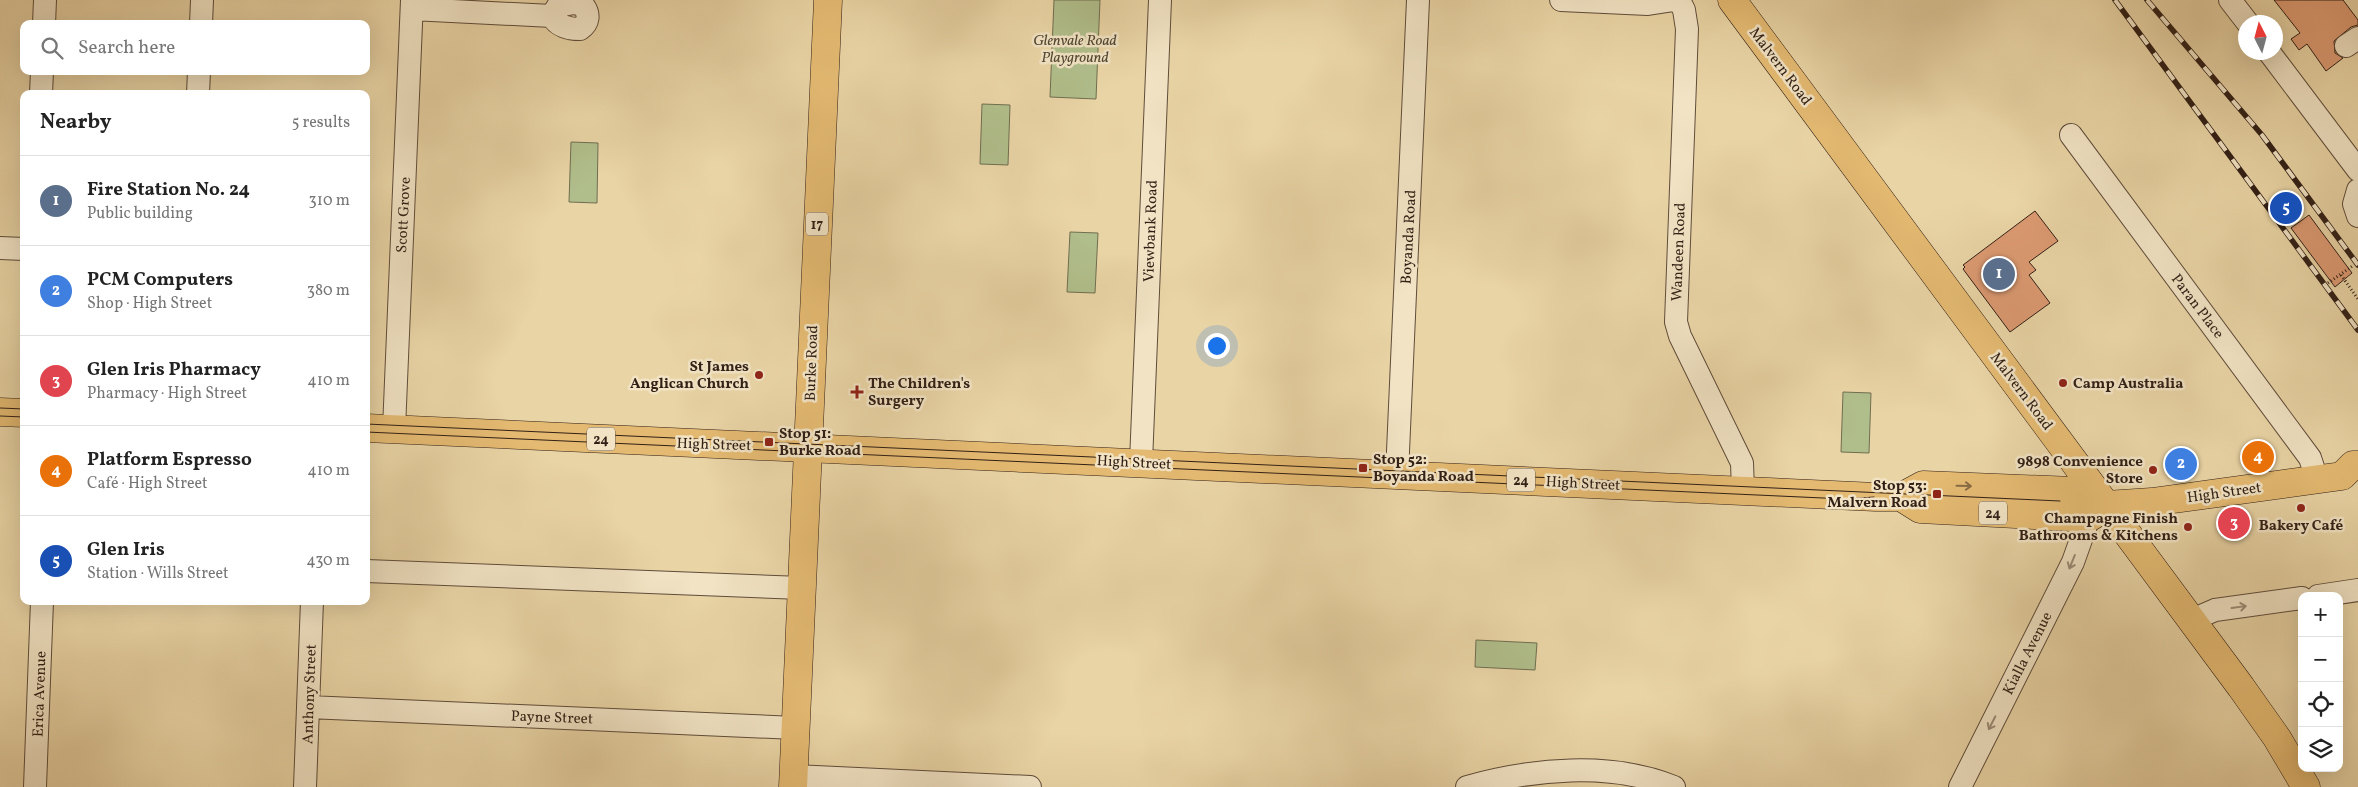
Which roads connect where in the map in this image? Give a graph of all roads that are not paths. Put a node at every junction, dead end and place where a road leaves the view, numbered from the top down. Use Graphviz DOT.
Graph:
graph roads {
  1 [pos="46,0"];
  2 [pos="202,0"];
  3 [pos="828,0"];
  4 [pos="1160,0"];
  5 [pos="1418,0"];
  6 [pos="1561,0"];
  7 [pos="1674,0"];
  8 [pos="1680,0"];
  9 [pos="1687,0"];
  10 [pos="1692,0"];
  11 [pos="1732,0"];
  12 [pos="2230,0"];
  13 [pos="412,5"];
  14 [pos="2242,15"];
  15 [pos="552,16"];
  16 [pos="44,20"];
  17 [pos="201,20"];
  18 [pos="2275,60"];
  19 [pos="42,75"];
  20 [pos="199,75"];
  21 [pos="41,90"];
  22 [pos="198,90"];
  23 [pos="2071,135"];
  24 [pos="2358,170"];
  25 [pos="2358,190"];
  26 [pos="2358,216"];
  27 [pos="0,248"];
  28 [pos="20,249"];
  29 [pos="0,412"];
  30 [pos="20,413"];
  31 [pos="370,428"];
  32 [pos="394,429"];
  33 [pos="808,448"];
  34 [pos="1141,462"];
  35 [pos="1397,474"];
  36 [pos="2344,476"];
  37 [pos="1742,490"];
  38 [pos="2098,511"];
  39 [pos="370,571"];
  40 [pos="802,588"];
  41 [pos="2358,590"];
  42 [pos="2343,592"];
  43 [pos="2298,599"];
  44 [pos="42,605"];
  45 [pos="312,605"];
  46 [pos="2192,620"];
  47 [pos="308,707"];
  48 [pos="796,728"];
  49 [pos="794,782"];
  50 [pos="35,787"];
  51 [pos="305,787"];
  52 [pos="1030,787"];
  53 [pos="1467,787"];
  54 [pos="1674,787"];
  55 [pos="1960,787"];
  56 [pos="2306,787"];
  1 -- 16 [label="street"];
  2 -- 17 [label="street"];
  3 -- 33 [label="main road, Burke Road / 17"];
  4 -- 34 [label="street, Viewbank Road"];
  5 -- 35 [label="street, Boyanda Road"];
  6 -- 7 [label="street"];
  8 -- 37 [label="street, Wandeen Road"];
  9 -- 10 [label="street"];
  11 -- 38 [label="main road, Malvern Road"];
  12 -- 14 [label="street"];
  13 -- 15 [label="street"];
  13 -- 32 [label="street, Scott Grove"];
  18 -- 24 [label="street"];
  19 -- 21 [label="street"];
  20 -- 22 [label="street"];
  23 -- 36 [label="street, Paran Place"];
  25 -- 26 [label="street"];
  27 -- 28 [label="street"];
  29 -- 30 [label="main road"];
  31 -- 32 [label="main road, High Street / 24"];
  32 -- 33 [label="main road, High Street / 24"];
  33 -- 34 [label="main road, High Street / 24"];
  33 -- 40 [label="main road, Burke Road / 17"];
  34 -- 35 [label="main road, High Street / 24"];
  35 -- 37 [label="main road, High Street / 24"];
  36 -- 38 [label="main road, High Street"];
  37 -- 38 [label="main road, High Street / 24"];
  38 -- 46 [label="main road, Malvern Road"];
  38 -- 55 [label="street, Kialla Avenue, one-way"];
  39 -- 40 [label="street"];
  40 -- 48 [label="main road, Burke Road / 17"];
  41 -- 42 [label="street"];
  46 -- 43 [label="street, one-way"];
  44 -- 50 [label="street, Erica Avenue"];
  45 -- 47 [label="street, Anthony Street"];
  46 -- 56 [label="main road, Malvern Road"];
  47 -- 48 [label="street, Payne Street"];
  47 -- 51 [label="street, Anthony Street"];
  48 -- 49 [label="main road, Burke Road / 17"];
  49 -- 52 [label="street"];
  53 -- 54 [label="street"];
}
